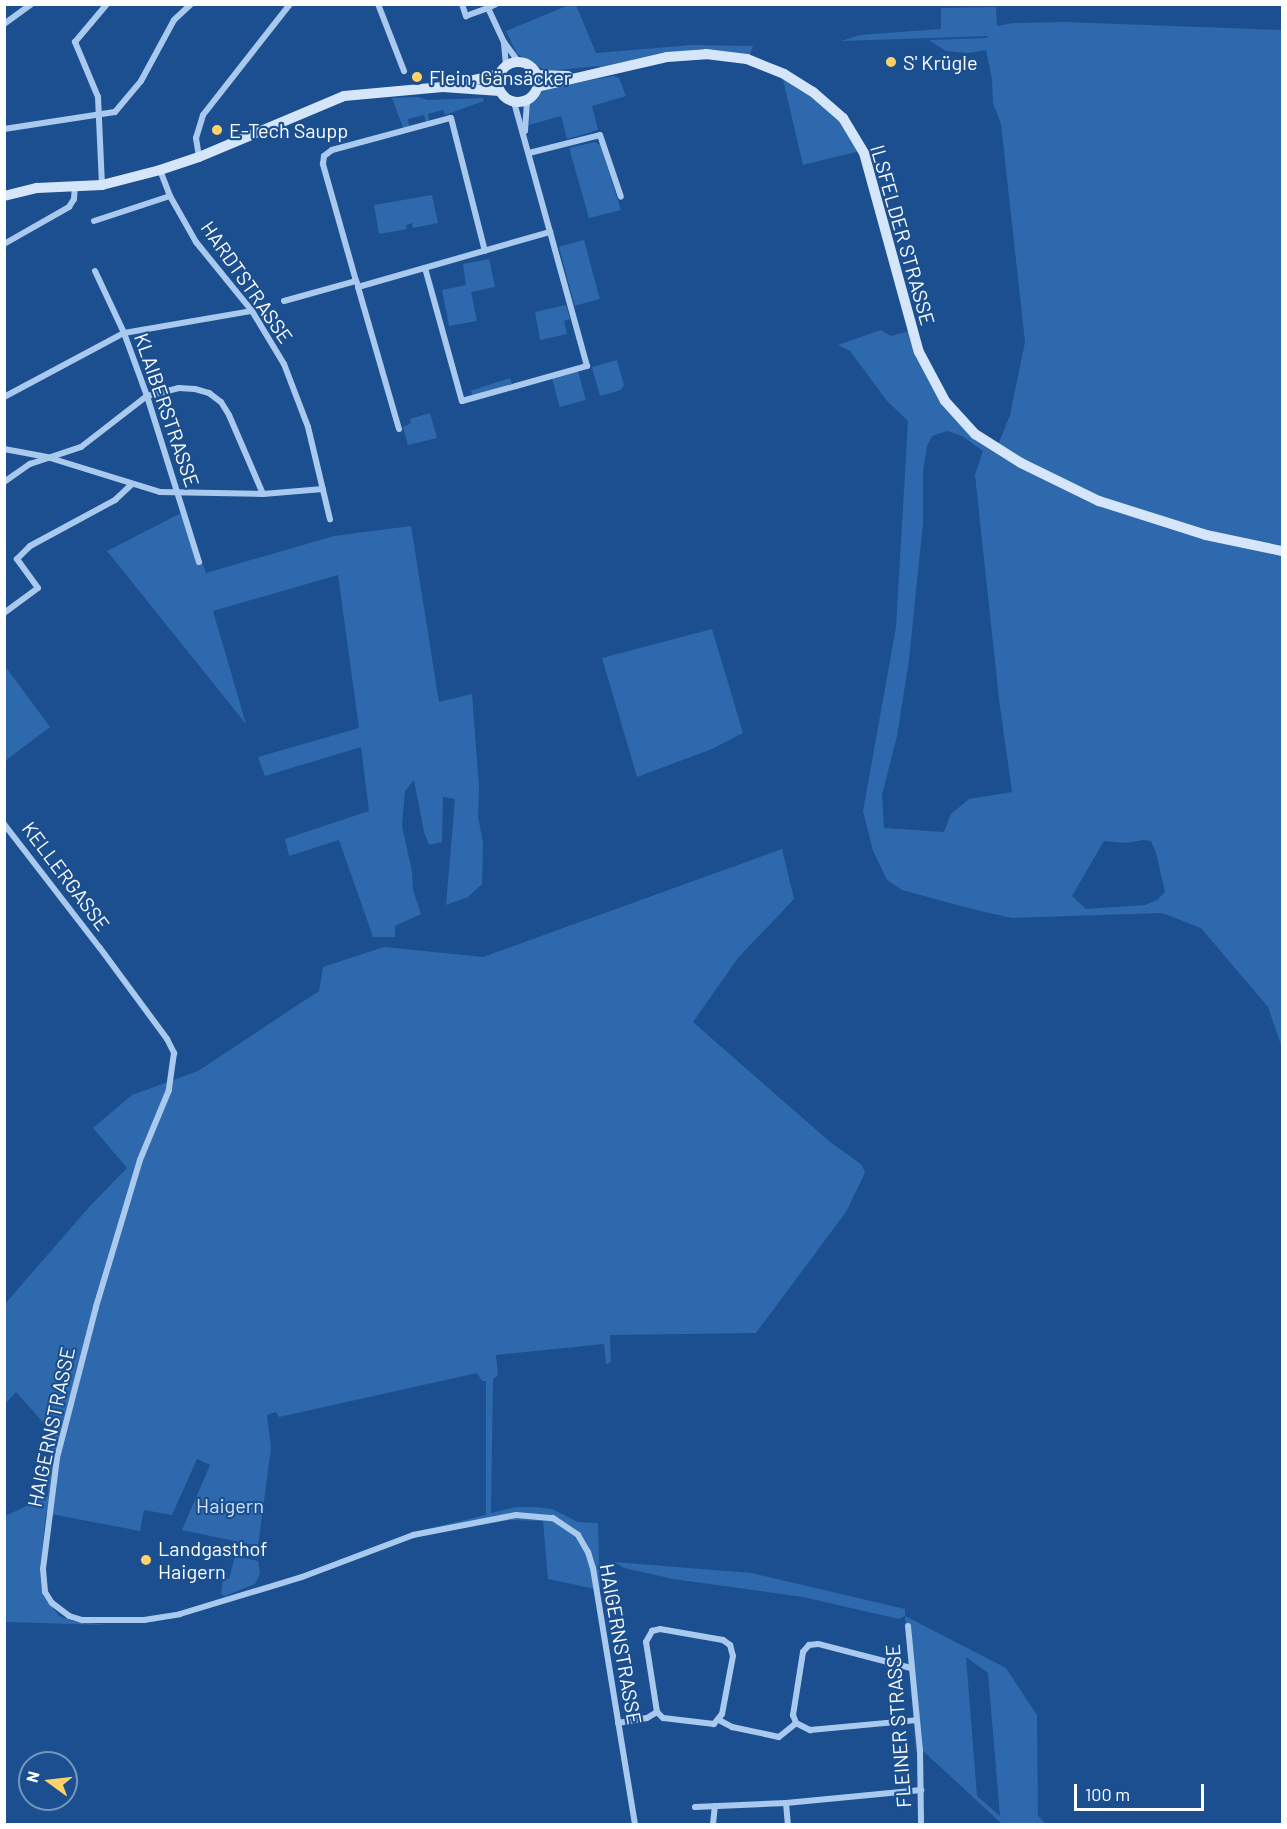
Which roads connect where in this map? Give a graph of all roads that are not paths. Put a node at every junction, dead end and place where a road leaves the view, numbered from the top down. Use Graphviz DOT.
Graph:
graph roads {
  1 [pos="32,4"];
  2 [pos="107,4"];
  3 [pos="191,4"];
  4 [pos="290,4"];
  5 [pos="378,4"];
  6 [pos="462,4"];
  7 [pos="496,4"];
  8 [pos="488,8"];
  9 [pos="4,24"];
  10 [pos="504,42"];
  11 [pos="519,63"];
  12 [pos="613,70"];
  13 [pos="404,71"];
  14 [pos="503,71"];
  15 [pos="536,75"];
  16 [pos="444,87"];
  17 [pos="537,87"];
  18 [pos="500,91"];
  19 [pos="527,100"];
  20 [pos="514,102"];
  21 [pos="100,116"];
  22 [pos="4,129"];
  23 [pos="525,137"];
  24 [pos="529,153"];
  25 [pos="199,157"];
  26 [pos="160,170"];
  27 [pos="102,185"];
  28 [pos="75,186"];
  29 [pos="4,196"];
  30 [pos="170,196"];
  31 [pos="621,197"];
  32 [pos="94,221"];
  33 [pos="550,232"];
  34 [pos="4,244"];
  35 [pos="485,251"];
  36 [pos="425,268"];
  37 [pos="95,271"];
  38 [pos="357,284"];
  39 [pos="284,301"];
  40 [pos="252,311"];
  41 [pos="124,333"];
  42 [pos="147,396"];
  43 [pos="4,397"];
  44 [pos="399,429"];
  45 [pos="4,449"];
  46 [pos="47,457"];
  47 [pos="4,482"];
  48 [pos="132,484"];
  49 [pos="323,489"];
  50 [pos="178,493"];
  51 [pos="263,494"];
  52 [pos="330,519"];
  53 [pos="1282,551"];
  54 [pos="199,562"];
  55 [pos="4,613"];
  56 [pos="4,824"];
  57 [pos="100,948"];
  58 [pos="908,1626"];
  59 [pos="911,1668"];
  60 [pos="657,1712"];
  61 [pos="719,1720"];
  62 [pos="917,1720"];
  63 [pos="796,1722"];
  64 [pos="618,1723"];
  65 [pos="921,1790"];
  66 [pos="786,1803"];
  67 [pos="715,1806"];
  68 [pos="695,1807"];
  69 [pos="635,1824"];
  70 [pos="713,1824"];
  71 [pos="788,1824"];
  72 [pos="921,1824"];
  1 -- 9 [label="street"];
  2 -- 21 [label="street"];
  3 -- 21 [label="street"];
  4 -- 25 [label="street"];
  5 -- 13 [label="street"];
  6 -- 8 [label="street"];
  7 -- 8 [label="street"];
  8 -- 10 [label="street"];
  10 -- 11 [label="street"];
  10 -- 14 [label="street"];
  11 -- 14 [label="main road"];
  11 -- 15 [label="main road"];
  12 -- 15 [label="main road, ILSFELDER STRASSE"];
  12 -- 17 [label="main road, ILSFELDER STRASSE"];
  12 -- 53 [label="main road, ILSFELDER STRASSE"];
  14 -- 16 [label="main road"];
  14 -- 18 [label="main road"];
  15 -- 17 [label="main road"];
  16 -- 18 [label="main road"];
  16 -- 25 [label="main road"];
  17 -- 19 [label="main road"];
  18 -- 20 [label="main road"];
  19 -- 20 [label="main road"];
  19 -- 23 [label="street"];
  20 -- 23 [label="street"];
  21 -- 22 [label="street"];
  21 -- 27 [label="street"];
  23 -- 24 [label="street"];
  24 -- 31 [label="street"];
  24 -- 33 [label="street"];
  25 -- 26 [label="main road"];
  26 -- 27 [label="main road"];
  26 -- 30 [label="street, HARDTSTRASSE"];
  27 -- 28 [label="main road"];
  28 -- 29 [label="main road"];
  28 -- 34 [label="street"];
  30 -- 32 [label="street"];
  30 -- 40 [label="street, HARDTSTRASSE"];
  33 -- 35 [label="street"];
  33 -- 36 [label="street"];
  35 -- 36 [label="street"];
  35 -- 38 [label="street"];
  36 -- 38 [label="street"];
  37 -- 41 [label="street, KLAIBERSTRASSE"];
  38 -- 39 [label="street"];
  38 -- 44 [label="street"];
  40 -- 41 [label="street"];
  40 -- 49 [label="street, HARDTSTRASSE"];
  41 -- 42 [label="street, KLAIBERSTRASSE"];
  41 -- 43 [label="street"];
  42 -- 46 [label="street"];
  42 -- 50 [label="street, KLAIBERSTRASSE"];
  42 -- 51 [label="street"];
  45 -- 46 [label="street"];
  46 -- 47 [label="street"];
  46 -- 48 [label="street"];
  48 -- 50 [label="street"];
  48 -- 55 [label="street"];
  49 -- 51 [label="street"];
  49 -- 52 [label="street, HARDTSTRASSE"];
  50 -- 51 [label="street"];
  50 -- 54 [label="street, KLAIBERSTRASSE"];
  56 -- 57 [label="street, KELLERGASSE"];
  57 -- 64 [label="street, HAIGERNSTRASSE"];
  58 -- 59 [label="street, FLEINER STRASSE"];
  59 -- 62 [label="street, FLEINER STRASSE"];
  59 -- 63 [label="street"];
  60 -- 61 [label="street"];
  60 -- 61 [label="street"];
  60 -- 64 [label="street"];
  61 -- 63 [label="street"];
  62 -- 63 [label="street"];
  62 -- 65 [label="street, FLEINER STRASSE"];
  64 -- 69 [label="street, HAIGERNSTRASSE"];
  65 -- 66 [label="street"];
  65 -- 72 [label="street, FLEINER STRASSE"];
  66 -- 67 [label="street"];
  66 -- 71 [label="street"];
  67 -- 68 [label="street"];
  67 -- 70 [label="street"];
}
